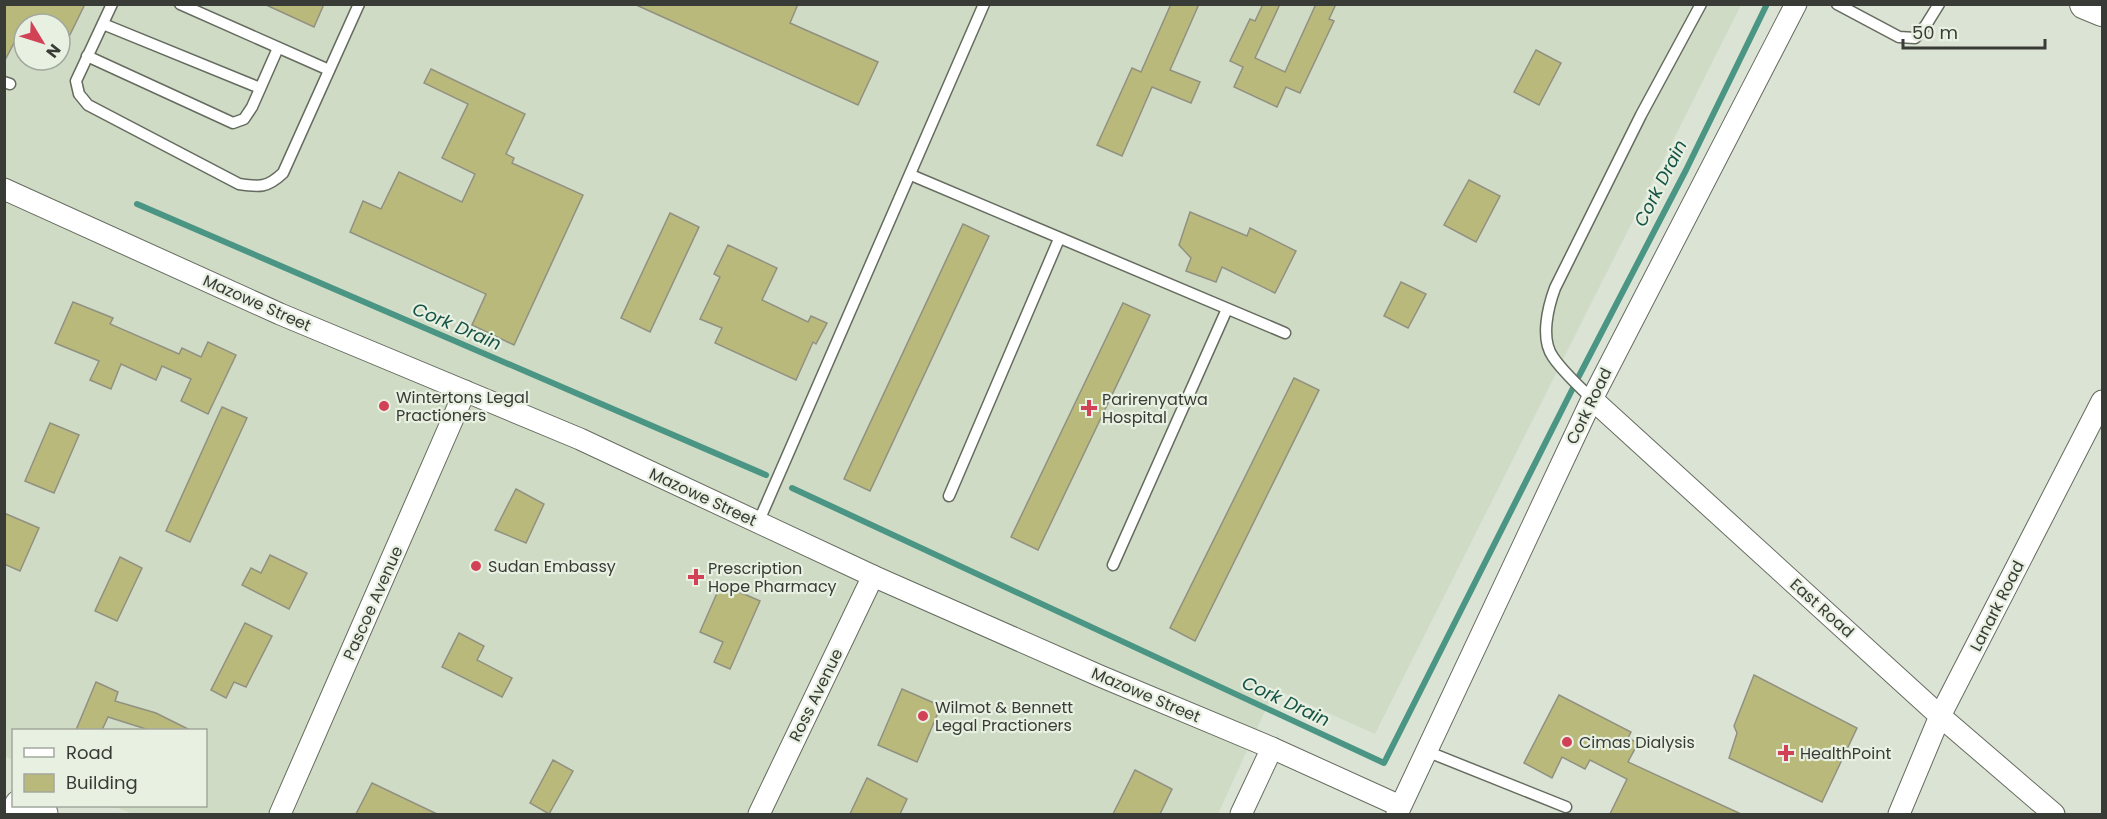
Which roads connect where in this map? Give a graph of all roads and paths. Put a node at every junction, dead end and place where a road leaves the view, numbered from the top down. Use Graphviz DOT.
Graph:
graph roads {
  1 [pos="112,4"];
  2 [pos="180,4"];
  3 [pos="359,4"];
  4 [pos="984,4"];
  5 [pos="1701,4"];
  6 [pos="1796,4"];
  7 [pos="1838,4"];
  8 [pos="1939,4"];
  9 [pos="2085,4"];
  10 [pos="2103,11"];
  11 [pos="103,24"];
  12 [pos="278,48"];
  13 [pos="87,56"];
  14 [pos="329,70"];
  15 [pos="260,88"];
  16 [pos="911,175"];
  17 [pos="6,194"];
  18 [pos="1059,239"];
  19 [pos="1227,309"];
  20 [pos="1285,333"];
  21 [pos="465,390"];
  22 [pos="1592,399"];
  23 [pos="2103,401"];
  24 [pos="949,496"];
  25 [pos="758,523"];
  26 [pos="1113,565"];
  27 [pos="873,576"];
  28 [pos="1940,716"];
  29 [pos="1272,747"];
  30 [pos="1426,751"];
  31 [pos="24,807"];
  32 [pos="1566,807"];
  33 [pos="1399,810"];
  34 [pos="41,814"];
  35 [pos="279,814"];
  36 [pos="759,814"];
  37 [pos="1241,814"];
  38 [pos="1899,814"];
  39 [pos="2054,814"];
  1 -- 11 [label="lane"];
  2 -- 12 [label="lane"];
  3 -- 14 [label="lane"];
  4 -- 16 [label="lane"];
  5 -- 22 [label="lane"];
  6 -- 22 [label="street, Cork Road"];
  7 -- 8 [label="lane"];
  9 -- 10 [label="main road"];
  11 -- 13 [label="lane"];
  11 -- 15 [label="lane"];
  12 -- 14 [label="lane"];
  12 -- 15 [label="lane"];
  13 -- 14 [label="lane"];
  13 -- 15 [label="lane"];
  16 -- 18 [label="lane"];
  16 -- 25 [label="lane"];
  17 -- 21 [label="street, Mazowe Street"];
  18 -- 19 [label="lane"];
  18 -- 24 [label="lane"];
  19 -- 20 [label="lane"];
  19 -- 26 [label="lane"];
  21 -- 25 [label="street, Mazowe Street"];
  21 -- 35 [label="street, Pascoe Avenue"];
  22 -- 28 [label="street, East Road"];
  22 -- 30 [label="street, Cork Road"];
  23 -- 28 [label="street, Lanark Road"];
  25 -- 27 [label="street, Mazowe Street"];
  27 -- 29 [label="street, Mazowe Street"];
  27 -- 36 [label="street, Ross Avenue"];
  28 -- 38 [label="street, Lanark Road"];
  28 -- 39 [label="street, East Road"];
  29 -- 33 [label="street, Mazowe Street"];
  29 -- 37 [label="street"];
  30 -- 32 [label="lane"];
  30 -- 33 [label="street, Cork Road"];
  31 -- 34 [label="highway"];
}
